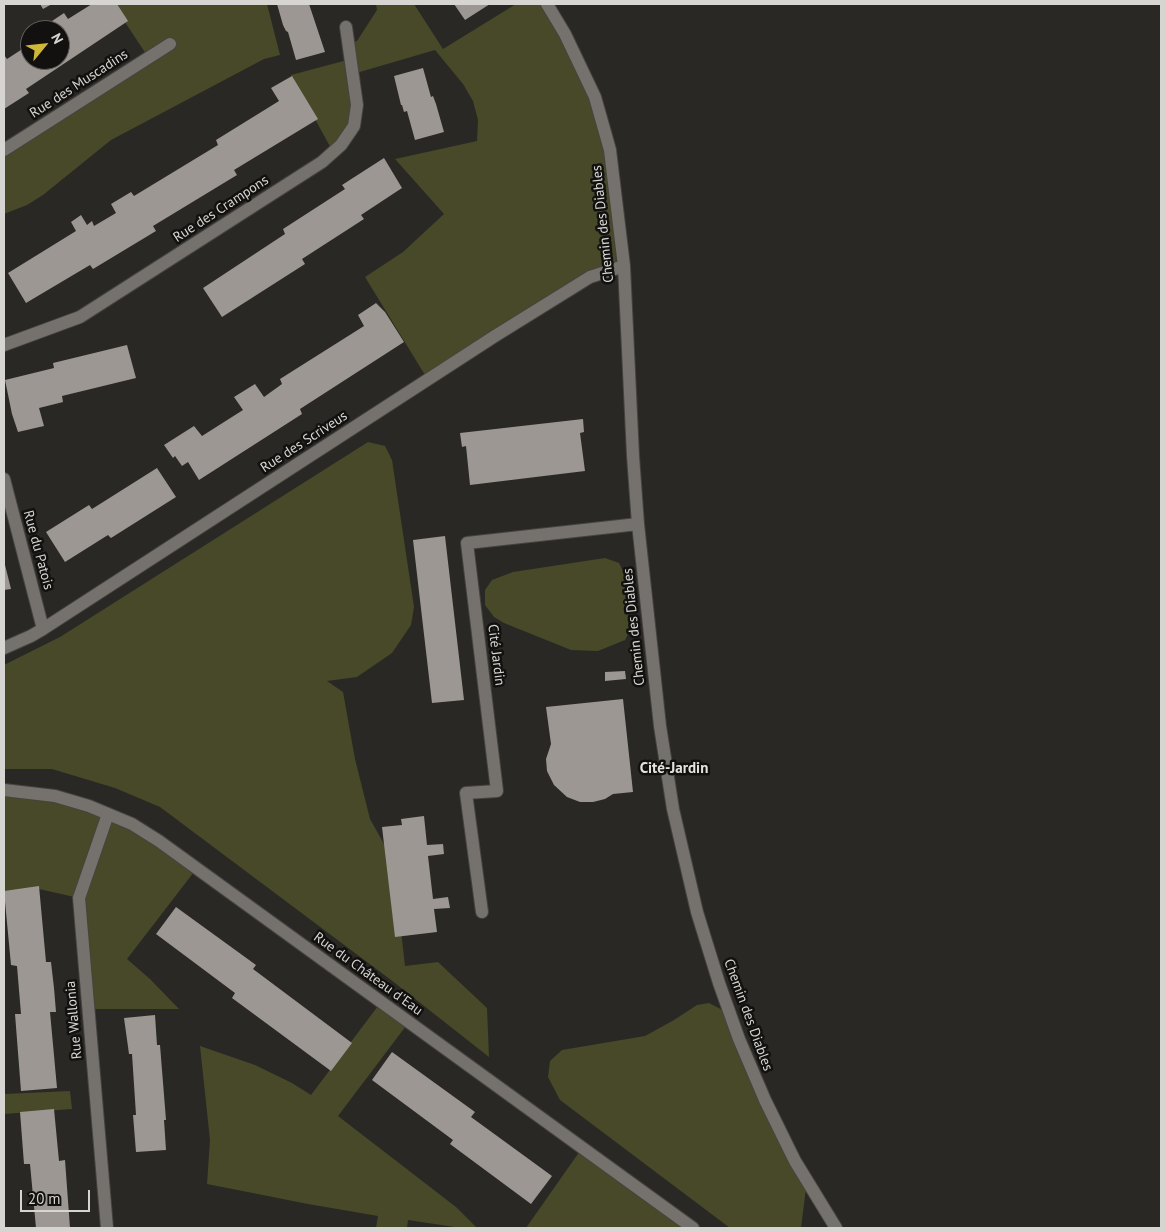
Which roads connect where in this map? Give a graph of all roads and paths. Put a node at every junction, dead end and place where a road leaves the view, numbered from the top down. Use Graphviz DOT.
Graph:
graph roads {
  1 [pos="547,4"];
  2 [pos="346,27"];
  3 [pos="170,44"];
  4 [pos="4,150"];
  5 [pos="624,266"];
  6 [pos="4,345"];
  7 [pos="4,479"];
  8 [pos="8,517"];
  9 [pos="638,524"];
  10 [pos="43,629"];
  11 [pos="4,648"];
  12 [pos="4,790"];
  13 [pos="108,814"];
  14 [pos="482,912"];
  15 [pos="107,1228"];
  16 [pos="693,1228"];
  17 [pos="836,1228"];
  1 -- 5 [label="street, Chemin des Diables"];
  2 -- 6 [label="street, Rue des Crampons"];
  3 -- 4 [label="street, Rue des Muscadins"];
  5 -- 9 [label="street, Chemin des Diables"];
  5 -- 10 [label="street, Rue des Scriveus"];
  7 -- 8 [label="street, Rue du Patois"];
  8 -- 10 [label="street, Rue du Patois"];
  9 -- 14 [label="street, Cité Jardin"];
  9 -- 17 [label="street, Chemin des Diables"];
  10 -- 11 [label="street, Rue des Scriveus"];
  12 -- 13 [label="street, Rue du Château d'Eau"];
  13 -- 15 [label="street, Rue Wallonia"];
  13 -- 16 [label="street, Rue du Château d'Eau"];
}
